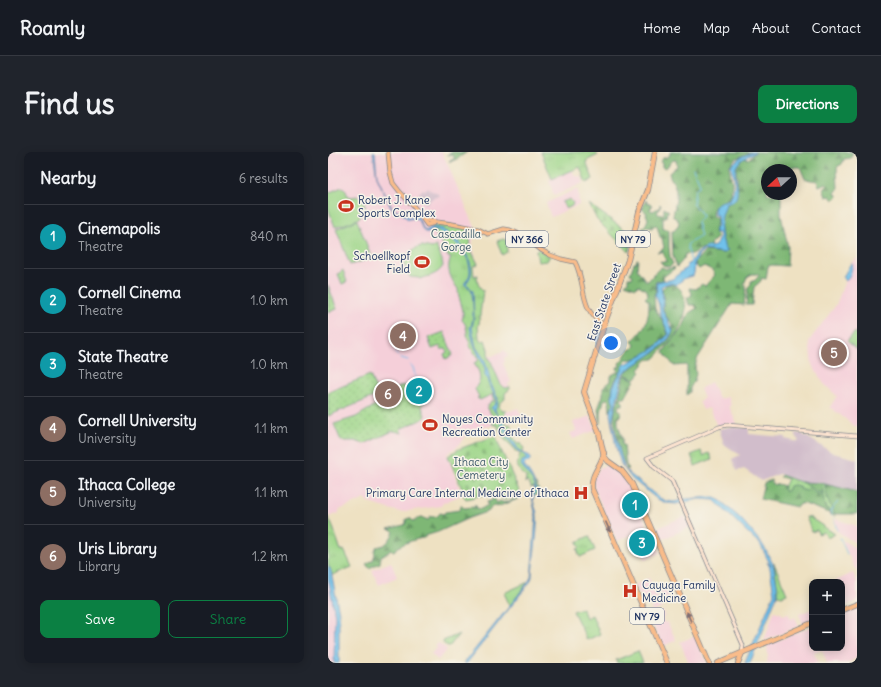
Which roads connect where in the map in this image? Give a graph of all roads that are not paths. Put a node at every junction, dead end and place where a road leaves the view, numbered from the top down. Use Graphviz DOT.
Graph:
graph roads {
  1 [pos="388,152"];
  2 [pos="655,152"];
  3 [pos="604,325"];
  4 [pos="857,436"];
  5 [pos="604,455"];
  6 [pos="857,604"];
  7 [pos="845,609"];
  8 [pos="809,624"];
  9 [pos="743,645"];
  10 [pos="750,649"];
  11 [pos="742,652"];
  12 [pos="667,663"];
  13 [pos="709,663"];
  14 [pos="718,663"];
  15 [pos="738,663"];
  1 -- 3 [label="main road, NY 366"];
  2 -- 3 [label="highway, East State Street / NY 79"];
  3 -- 5 [label="highway, East State Street / NY 79"];
  4 -- 9 [label="main road"];
  5 -- 12 [label="highway, NY 79, one-way"];
  13 -- 5 [label="highway, one-way"];
  6 -- 7 [label="highway"];
  8 -- 10 [label="highway"];
  9 -- 10 [label="main road"];
  9 -- 11 [label="main road"];
  10 -- 11 [label="highway"];
  11 -- 14 [label="highway"];
  11 -- 15 [label="highway"];
}
